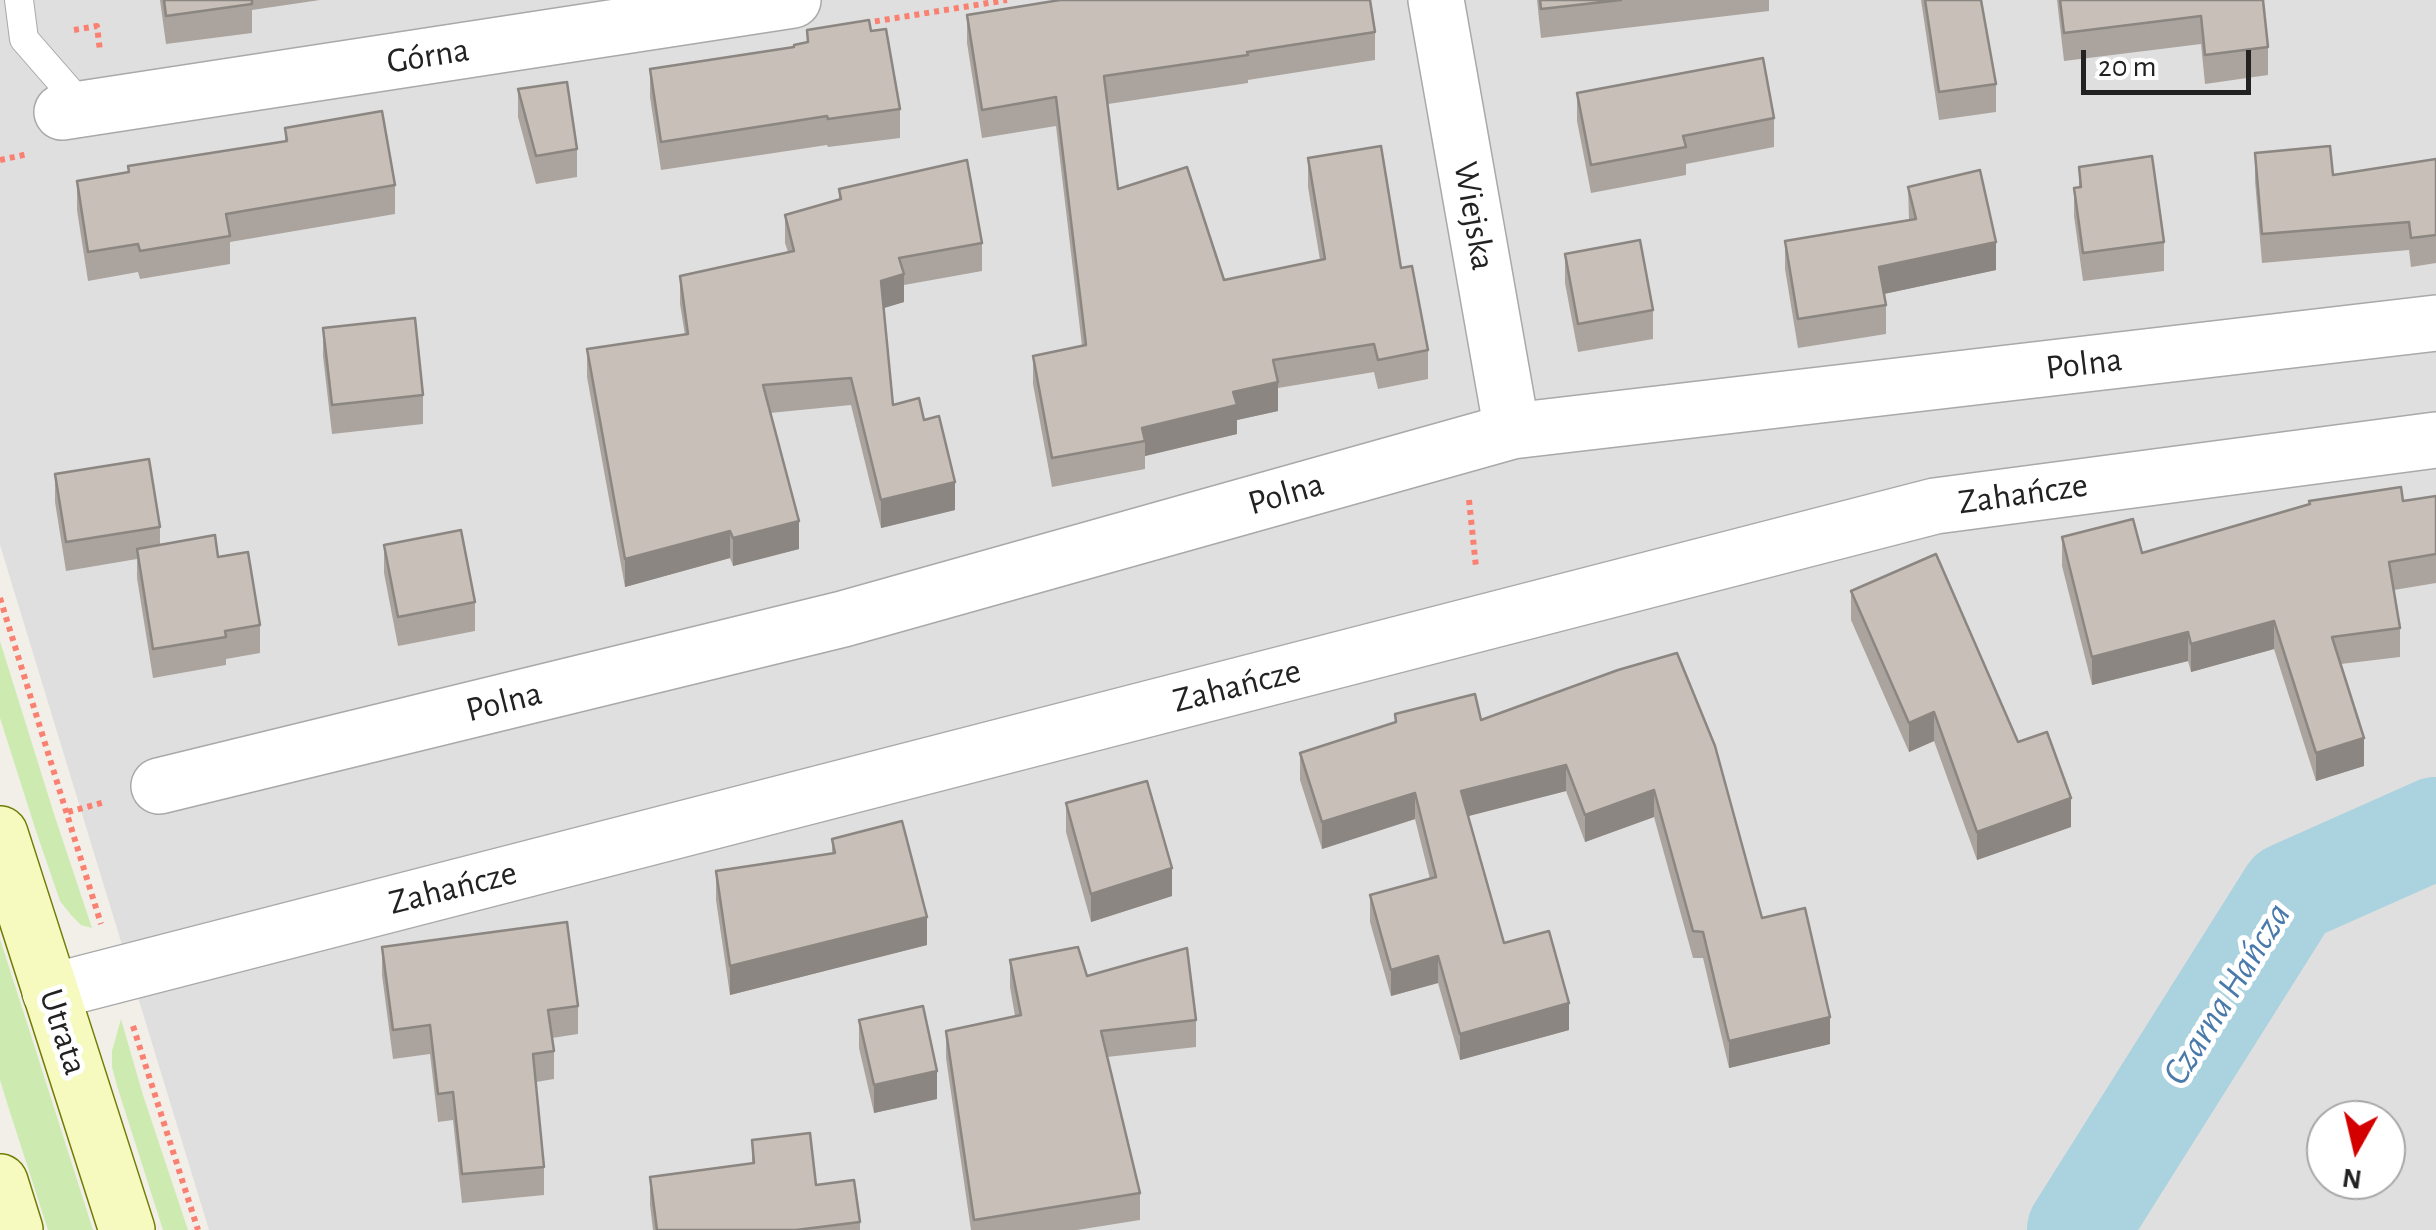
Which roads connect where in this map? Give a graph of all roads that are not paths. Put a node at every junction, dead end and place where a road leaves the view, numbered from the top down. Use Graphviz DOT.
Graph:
graph roads {
  1 [pos="19,0"];
  2 [pos="794,0"];
  3 [pos="1436,0"];
  4 [pos="73,111"];
  5 [pos="2436,323"];
  6 [pos="1487,438"];
  7 [pos="2436,440"];
  8 [pos="160,786"];
  9 [pos="0,834"];
  10 [pos="50,992"];
  11 [pos="0,1182"];
  12 [pos="15,1230"];
  13 [pos="127,1230"];
  1 -- 4 [label="lane"];
  2 -- 4 [label="street, Górna"];
  3 -- 6 [label="street, Wiejska"];
  5 -- 6 [label="street, Polna"];
  6 -- 8 [label="street, Polna"];
  7 -- 10 [label="street, Zahańcze"];
  9 -- 10 [label="main road, Utrata"];
  10 -- 13 [label="main road, Utrata"];
  11 -- 12 [label="main road"];
}
